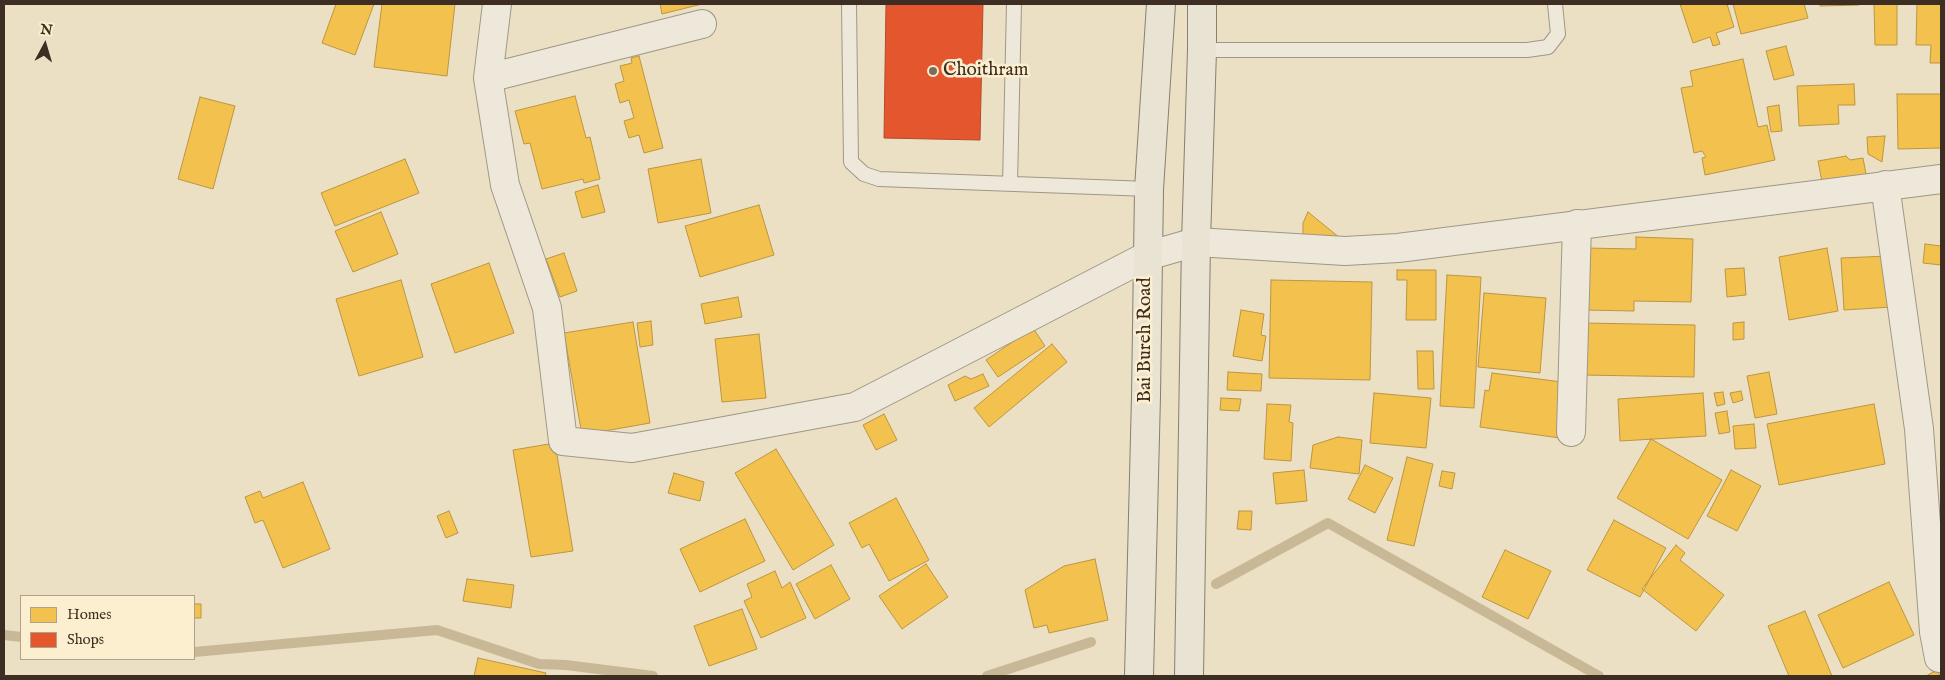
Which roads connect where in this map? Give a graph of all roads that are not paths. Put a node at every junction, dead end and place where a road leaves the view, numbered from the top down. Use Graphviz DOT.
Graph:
graph roads {
  1 [pos="497,4"];
  2 [pos="849,4"];
  3 [pos="1014,4"];
  4 [pos="1161,4"];
  5 [pos="1202,4"];
  6 [pos="1555,4"];
  7 [pos="702,24"];
  8 [pos="1202,50"];
  9 [pos="488,78"];
  10 [pos="1941,179"];
  11 [pos="1010,184"];
  12 [pos="1885,185"];
  13 [pos="1149,189"];
  14 [pos="1577,224"];
  15 [pos="1196,242"];
  16 [pos="1147,256"];
  17 [pos="1571,432"];
  18 [pos="1939,658"];
  19 [pos="1139,676"];
  20 [pos="1189,676"];
  1 -- 9 [label="street"];
  2 -- 11 [label="lane"];
  3 -- 11 [label="lane"];
  4 -- 13 [label="highway, Bai Bureh Road"];
  5 -- 8 [label="highway"];
  6 -- 8 [label="lane"];
  7 -- 9 [label="street"];
  8 -- 15 [label="highway"];
  9 -- 16 [label="street"];
  10 -- 12 [label="street"];
  11 -- 13 [label="lane"];
  12 -- 14 [label="street"];
  12 -- 18 [label="street"];
  13 -- 16 [label="highway, Bai Bureh Road"];
  14 -- 15 [label="street"];
  14 -- 17 [label="street"];
  15 -- 16 [label="street"];
  15 -- 20 [label="highway"];
  16 -- 19 [label="highway, Bai Bureh Road"];
}
